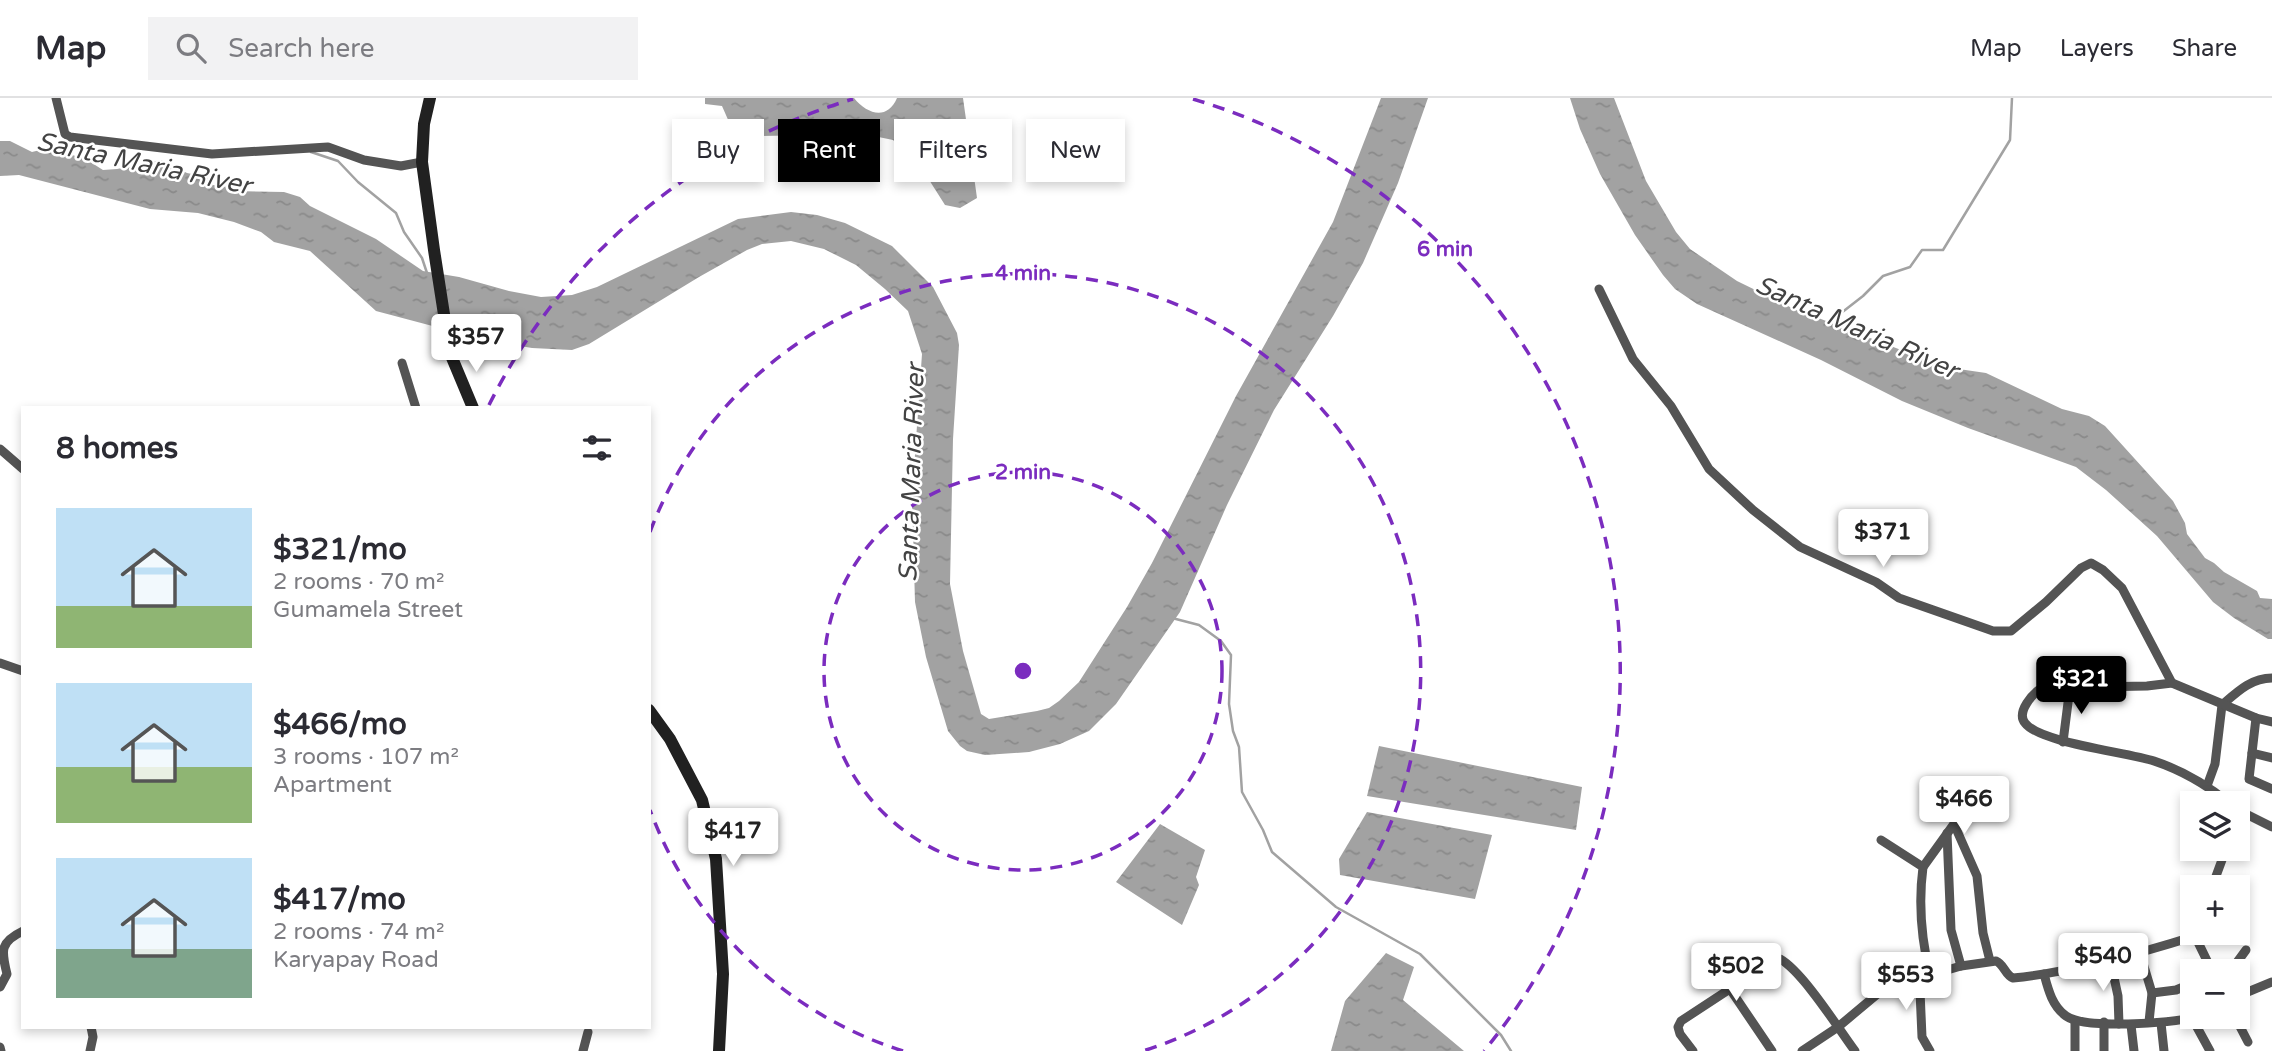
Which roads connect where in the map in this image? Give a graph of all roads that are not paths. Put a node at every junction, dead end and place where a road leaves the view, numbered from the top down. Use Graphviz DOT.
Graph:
graph roads {
  1 [pos="56,98"];
  2 [pos="430,98"];
  3 [pos="422,162"];
  4 [pos="1599,289"];
  5 [pos="402,363"];
  6 [pos="416,406"];
  7 [pos="472,406"];
  8 [pos="0,449"];
  9 [pos="21,467"];
  10 [pos="0,663"];
  11 [pos="21,670"];
  12 [pos="2272,678"];
  13 [pos="2172,683"];
  14 [pos="2070,687"];
  15 [pos="2222,705"];
  16 [pos="651,713"];
  17 [pos="2256,718"];
  18 [pos="2272,722"];
  19 [pos="2063,742"];
  20 [pos="2252,753"];
  21 [pos="2272,758"];
  22 [pos="1973,786"];
  23 [pos="2207,786"];
  24 [pos="2272,789"];
  25 [pos="2213,791"];
  26 [pos="2250,818"];
  27 [pos="1954,824"];
  28 [pos="2272,827"];
  29 [pos="1947,834"];
  30 [pos="1881,841"];
  31 [pos="1923,867"];
  32 [pos="21,932"];
  33 [pos="2180,939"];
  34 [pos="2246,950"];
  35 [pos="2140,953"];
  36 [pos="2110,959"];
  37 [pos="2239,959"];
  38 [pos="1990,961"];
  39 [pos="1961,966"];
  40 [pos="2044,974"];
  41 [pos="1930,975"];
  42 [pos="2272,982"];
  43 [pos="0,987"];
  44 [pos="1730,989"];
  45 [pos="2180,989"];
  46 [pos="1881,991"];
  47 [pos="2250,991"];
  48 [pos="2152,993"];
  49 [pos="2180,1019"];
  50 [pos="2075,1021"];
  51 [pos="2149,1022"];
  52 [pos="2104,1023"];
  53 [pos="2161,1023"];
  54 [pos="2119,1024"];
  55 [pos="2131,1025"];
  56 [pos="1838,1027"];
  57 [pos="91,1029"];
  58 [pos="2199,1029"];
  59 [pos="2241,1029"];
  60 [pos="588,1032"];
  61 [pos="2248,1042"];
  62 [pos="90,1051"];
  63 [pos="583,1051"];
  64 [pos="719,1051"];
  65 [pos="1693,1051"];
  66 [pos="1772,1051"];
  67 [pos="1802,1051"];
  68 [pos="1854,1051"];
  69 [pos="1930,1051"];
  70 [pos="2075,1051"];
  71 [pos="2105,1051"];
  72 [pos="2134,1051"];
  73 [pos="2164,1051"];
  74 [pos="2210,1051"];
  1 -- 3 [label="street"];
  2 -- 3 [label="main road"];
  3 -- 7 [label="main road"];
  4 -- 13 [label="street"];
  5 -- 6 [label="street"];
  8 -- 9 [label="street"];
  10 -- 11 [label="street"];
  12 -- 15 [label="street"];
  13 -- 14 [label="street"];
  13 -- 15 [label="street"];
  14 -- 19 [label="street"];
  14 -- 19 [label="street"];
  15 -- 17 [label="street"];
  15 -- 23 [label="street"];
  16 -- 64 [label="main road"];
  17 -- 18 [label="street"];
  17 -- 20 [label="street"];
  19 -- 23 [label="street"];
  20 -- 21 [label="street"];
  20 -- 24 [label="street"];
  22 -- 27 [label="street"];
  23 -- 25 [label="street"];
  26 -- 28 [label="street"];
  27 -- 29 [label="street"];
  27 -- 38 [label="street"];
  29 -- 31 [label="street"];
  29 -- 39 [label="street"];
  30 -- 31 [label="street"];
  31 -- 41 [label="street"];
  32 -- 43 [label="street"];
  33 -- 35 [label="street"];
  34 -- 37 [label="street"];
  35 -- 36 [label="street"];
  35 -- 48 [label="street"];
  36 -- 40 [label="street"];
  36 -- 54 [label="street"];
  38 -- 39 [label="street"];
  38 -- 40 [label="street"];
  39 -- 41 [label="street"];
  40 -- 50 [label="street"];
  41 -- 69 [label="street"];
  42 -- 47 [label="street"];
  44 -- 56 [label="street"];
  44 -- 65 [label="street"];
  44 -- 66 [label="street"];
  45 -- 48 [label="street"];
  46 -- 56 [label="street"];
  48 -- 51 [label="street"];
  49 -- 53 [label="street"];
  50 -- 52 [label="street"];
  50 -- 70 [label="street"];
  51 -- 53 [label="street"];
  51 -- 55 [label="street"];
  52 -- 54 [label="street"];
  52 -- 71 [label="street"];
  53 -- 73 [label="street"];
  54 -- 55 [label="street"];
  55 -- 72 [label="street"];
  56 -- 67 [label="street"];
  56 -- 68 [label="street"];
  57 -- 62 [label="street"];
  58 -- 74 [label="street"];
  59 -- 61 [label="street"];
  60 -- 63 [label="street"];
}
